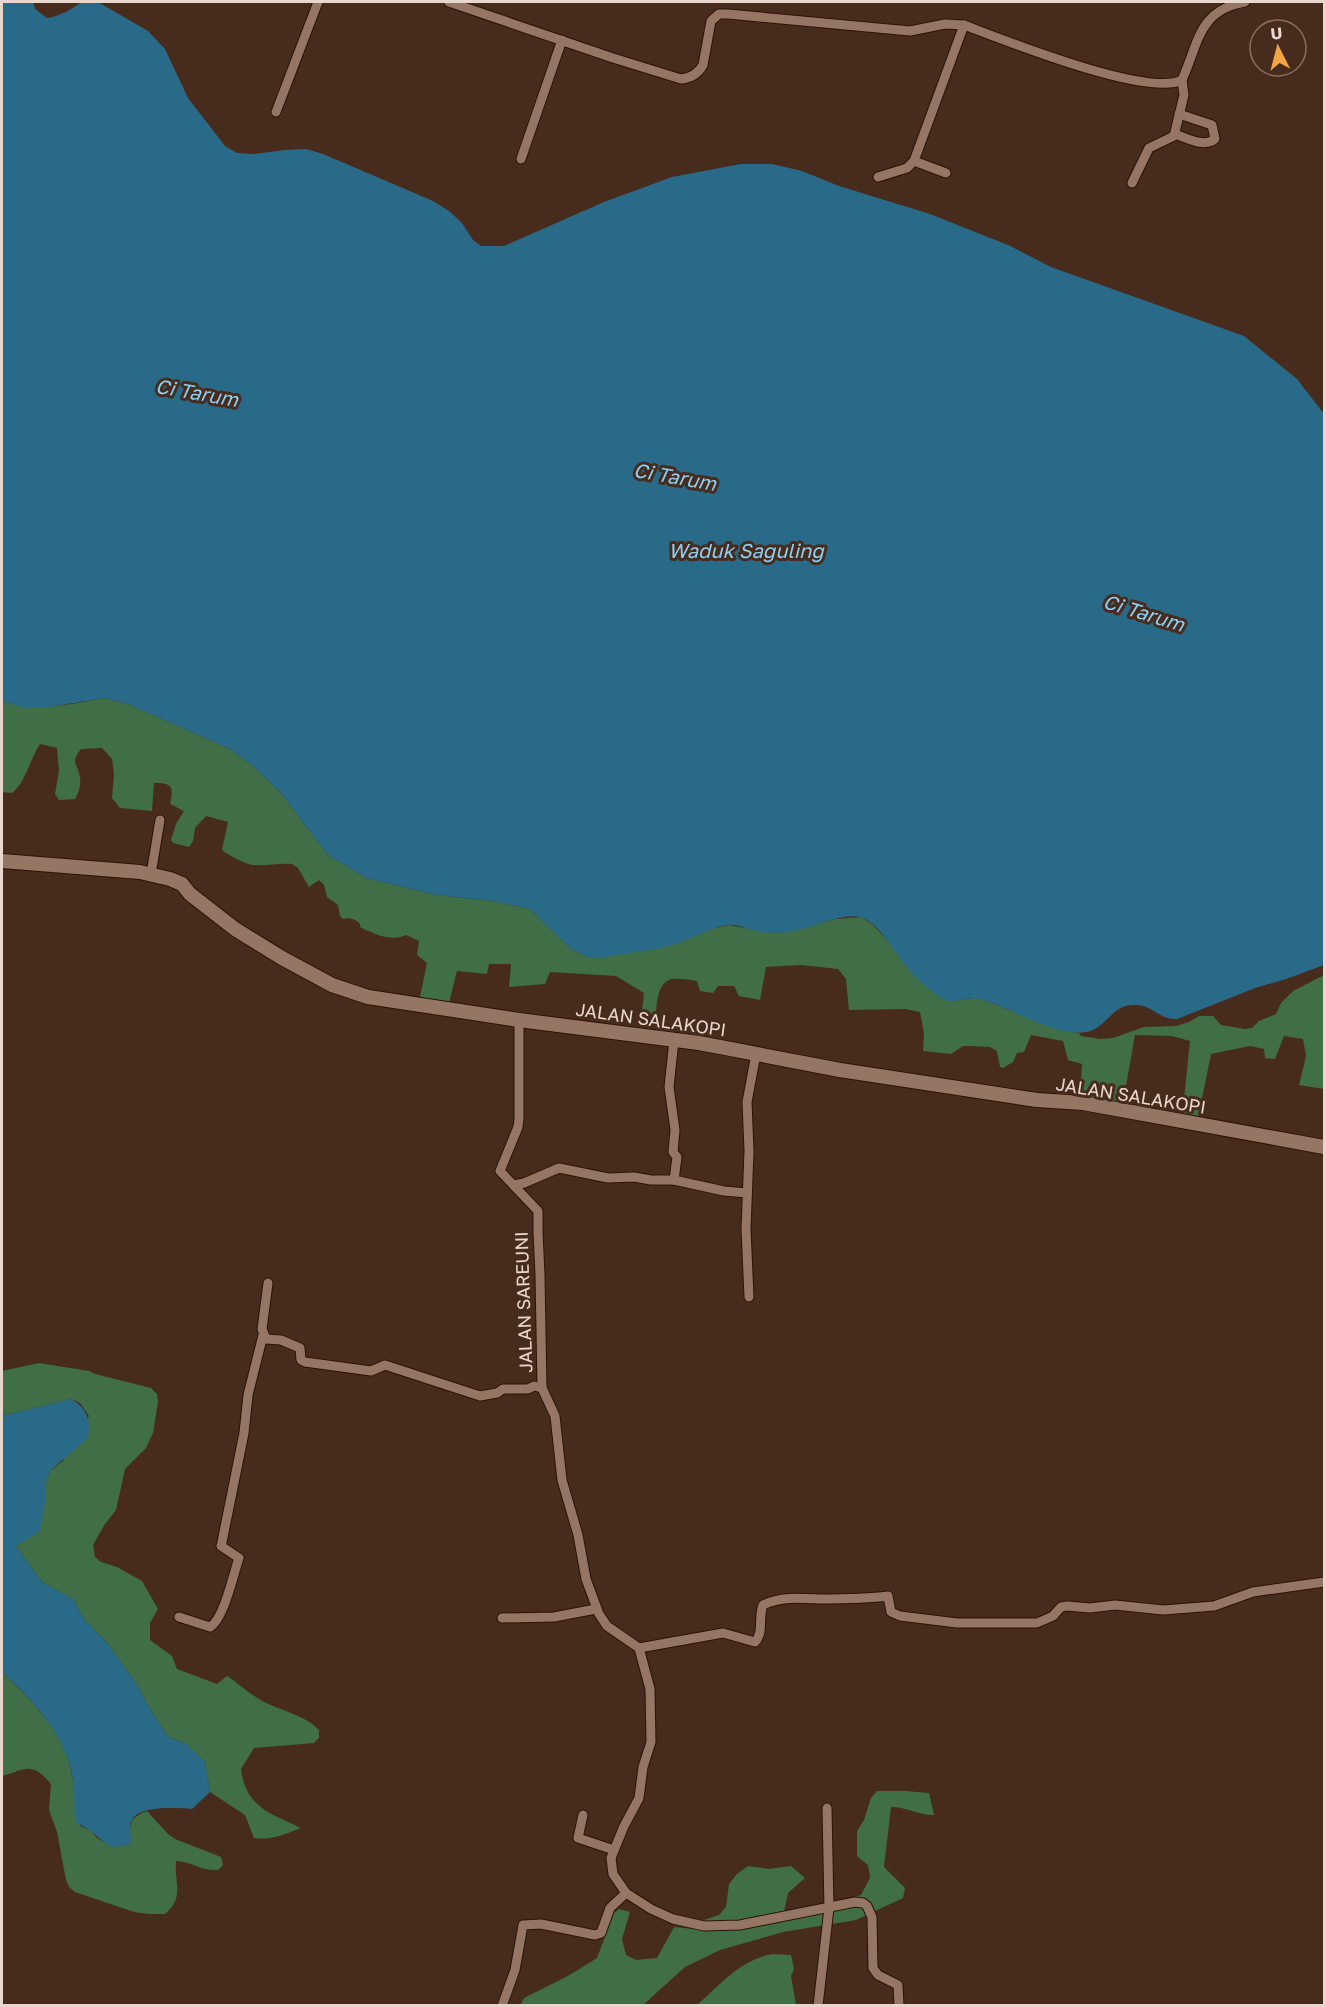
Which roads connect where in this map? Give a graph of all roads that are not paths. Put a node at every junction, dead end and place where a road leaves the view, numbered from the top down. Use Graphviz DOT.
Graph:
graph roads {
  1 [pos="318,2"];
  2 [pos="449,2"];
  3 [pos="1245,2"];
  4 [pos="964,25"];
  5 [pos="562,40"];
  6 [pos="1182,80"];
  7 [pos="276,112"];
  8 [pos="1179,114"];
  9 [pos="1175,134"];
  10 [pos="521,159"];
  11 [pos="914,161"];
  12 [pos="946,173"];
  13 [pos="878,177"];
  14 [pos="1132,183"];
  15 [pos="160,820"];
  16 [pos="2,861"];
  17 [pos="151,874"];
  18 [pos="519,1020"];
  19 [pos="674,1040"];
  20 [pos="756,1054"];
  21 [pos="1324,1147"];
  22 [pos="674,1180"];
  23 [pos="514,1185"];
  24 [pos="747,1193"];
  25 [pos="268,1283"];
  26 [pos="749,1297"];
  27 [pos="263,1335"];
  28 [pos="542,1388"];
  29 [pos="1324,1582"];
  30 [pos="596,1609"];
  31 [pos="179,1617"];
  32 [pos="502,1618"];
  33 [pos="639,1648"];
  34 [pos="827,1808"];
  35 [pos="583,1815"];
  36 [pos="614,1850"];
  37 [pos="626,1893"];
  38 [pos="829,1908"];
  39 [pos="502,2006"];
  40 [pos="818,2006"];
  41 [pos="899,2006"];
  1 -- 7 [label="street"];
  2 -- 5 [label="street"];
  3 -- 6 [label="street"];
  4 -- 5 [label="street"];
  4 -- 6 [label="street"];
  4 -- 11 [label="street"];
  5 -- 10 [label="street"];
  6 -- 8 [label="street"];
  8 -- 9 [label="street"];
  8 -- 9 [label="street"];
  9 -- 14 [label="street"];
  11 -- 12 [label="street"];
  11 -- 13 [label="street"];
  15 -- 17 [label="street"];
  16 -- 17 [label="street, JALAN SALAKOPI"];
  17 -- 18 [label="street, JALAN SALAKOPI"];
  18 -- 19 [label="street, JALAN SALAKOPI"];
  18 -- 23 [label="street, JALAN SAREUNI"];
  19 -- 20 [label="street, JALAN SALAKOPI"];
  19 -- 22 [label="street"];
  20 -- 21 [label="street, JALAN SALAKOPI"];
  20 -- 24 [label="street"];
  22 -- 23 [label="street"];
  22 -- 24 [label="street"];
  23 -- 28 [label="street, JALAN SAREUNI"];
  24 -- 26 [label="street"];
  25 -- 27 [label="street"];
  27 -- 28 [label="street"];
  27 -- 31 [label="street"];
  28 -- 30 [label="street, JALAN SAREUNI"];
  29 -- 33 [label="street"];
  30 -- 32 [label="street"];
  30 -- 33 [label="street, JALAN SAREUNI"];
  33 -- 36 [label="street"];
  34 -- 38 [label="street"];
  35 -- 36 [label="street"];
  36 -- 37 [label="street"];
  37 -- 38 [label="street"];
  37 -- 39 [label="street"];
  38 -- 40 [label="street"];
  38 -- 41 [label="street"];
}
